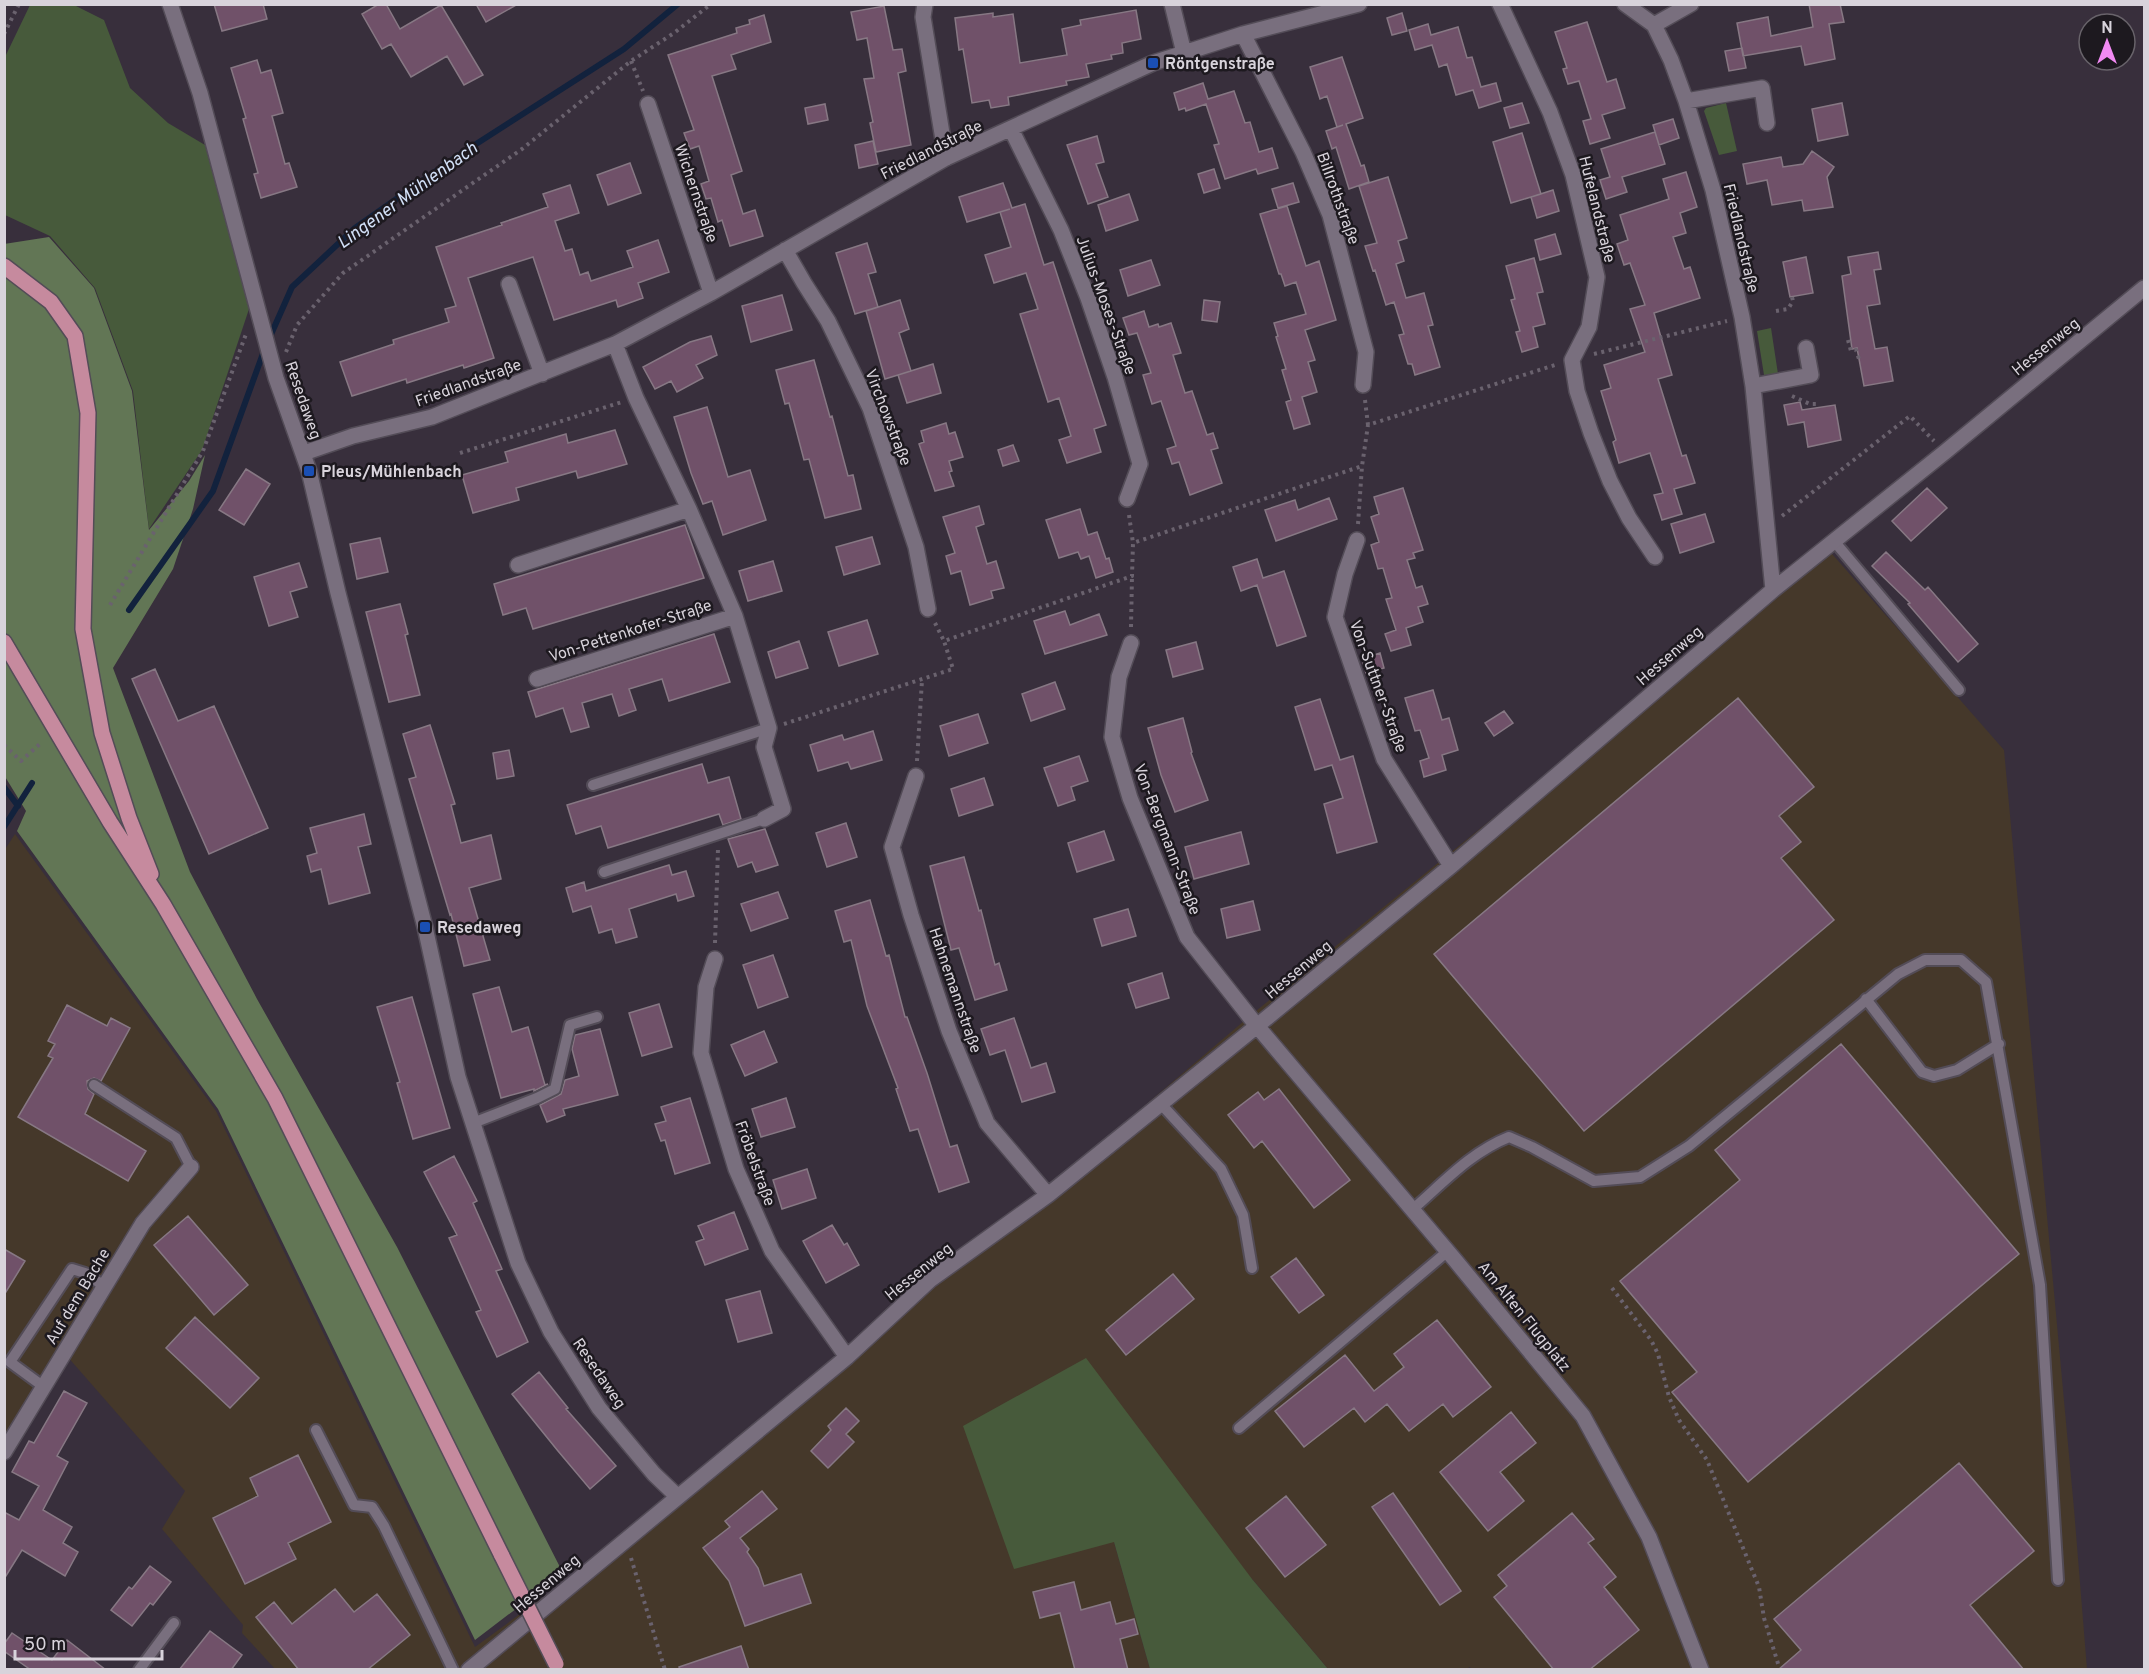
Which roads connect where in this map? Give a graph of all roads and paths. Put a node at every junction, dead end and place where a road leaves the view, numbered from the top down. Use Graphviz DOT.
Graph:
graph roads {
  1 [pos="19,4"];
  2 [pos="170,4"];
  3 [pos="711,4"];
  4 [pos="925,4"];
  5 [pos="1172,4"];
  6 [pos="1359,4"];
  7 [pos="1500,4"];
  8 [pos="1625,4"];
  9 [pos="1691,4"];
  10 [pos="1654,25"];
  11 [pos="4,34"];
  12 [pos="1242,34"];
  13 [pos="1184,53"];
  14 [pos="631,61"];
  15 [pos="1686,101"];
  16 [pos="648,104"];
  17 [pos="1767,123"];
  18 [pos="1011,129"];
  19 [pos="946,158"];
  20 [pos="785,250"];
  21 [pos="4,266"];
  22 [pos="509,284"];
  23 [pos="2145,288"];
  24 [pos="711,293"];
  25 [pos="1792,297"];
  26 [pos="257,305"];
  27 [pos="1776,311"];
  28 [pos="1742,317"];
  29 [pos="1848,340"];
  30 [pos="615,344"];
  31 [pos="1806,348"];
  32 [pos="1859,359"];
  33 [pos="1572,360"];
  34 [pos="542,374"];
  35 [pos="275,376"];
  36 [pos="1363,384"];
  37 [pos="1753,386"];
  38 [pos="1791,396"];
  39 [pos="636,398"];
  40 [pos="1819,404"];
  41 [pos="1368,425"];
  42 [pos="304,453"];
  43 [pos="460,453"];
  44 [pos="1945,453"];
  45 [pos="1362,466"];
  46 [pos="1127,499"];
  47 [pos="689,509"];
  48 [pos="1766,522"];
  49 [pos="1357,540"];
  50 [pos="1834,541"];
  51 [pos="1133,543"];
  52 [pos="1655,557"];
  53 [pos="518,565"];
  54 [pos="1132,576"];
  55 [pos="1773,590"];
  56 [pos="110,605"];
  57 [pos="928,609"];
  58 [pos="735,616"];
  59 [pos="4,642"];
  60 [pos="1131,643"];
  61 [pos="537,679"];
  62 [pos="922,680"];
  63 [pos="1959,690"];
  64 [pos="769,728"];
  65 [pos="42,742"];
  66 [pos="4,745"];
  67 [pos="916,776"];
  68 [pos="593,785"];
  69 [pos="764,819"];
  70 [pos="718,835"];
  71 [pos="1451,866"];
  72 [pos="604,872"];
  73 [pos="163,904"];
  74 [pos="715,959"];
  75 [pos="1866,999"];
  76 [pos="597,1017"];
  77 [pos="1257,1026"];
  78 [pos="1999,1044"];
  79 [pos="94,1085"];
  80 [pos="1160,1103"];
  81 [pos="473,1123"];
  82 [pos="191,1167"];
  83 [pos="1048,1195"];
  84 [pos="1413,1209"];
  85 [pos="1448,1251"];
  86 [pos="1252,1268"];
  87 [pos="104,1286"];
  88 [pos="1612,1288"];
  89 [pos="847,1356"];
  90 [pos="44,1387"];
  91 [pos="1239,1428"];
  92 [pos="316,1430"];
  93 [pos="4,1452"];
  94 [pos="678,1497"];
  95 [pos="624,1540"];
  96 [pos="2058,1580"];
  97 [pos="174,1623"];
  98 [pos="557,1667"];
  99 [pos="139,1670"];
  100 [pos="453,1670"];
  101 [pos="469,1670"];
  102 [pos="665,1670"];
  103 [pos="1701,1670"];
  104 [pos="1780,1670"];
  1 -- 11 [label="path"];
  2 -- 26 [label="street, Resedaweg"];
  3 -- 14 [label="path"];
  4 -- 19 [label="street"];
  5 -- 13 [label="street"];
  6 -- 12 [label="street, Friedlandstraße"];
  7 -- 33 [label="street, Hufelandstraße"];
  8 -- 10 [label="street, Friedlandstraße"];
  9 -- 10 [label="street"];
  10 -- 15 [label="street, Friedlandstraße"];
  12 -- 13 [label="street, Friedlandstraße"];
  12 -- 36 [label="street, Billrothstraße"];
  13 -- 18 [label="street, Friedlandstraße"];
  14 -- 16 [label="path"];
  14 -- 35 [label="path"];
  15 -- 17 [label="street"];
  15 -- 28 [label="street, Friedlandstraße"];
  16 -- 24 [label="street, Wichernstraße"];
  18 -- 19 [label="street, Friedlandstraße"];
  18 -- 46 [label="street, Julius-Moses-Straße"];
  19 -- 20 [label="street, Friedlandstraße"];
  20 -- 24 [label="street, Friedlandstraße"];
  20 -- 57 [label="street, Virchowstraße"];
  21 -- 73 [label="main road"];
  22 -- 34 [label="street, Friedlandstraße"];
  23 -- 44 [label="street, Hessenweg"];
  24 -- 30 [label="street, Friedlandstraße"];
  25 -- 27 [label="path"];
  26 -- 35 [label="street, Resedaweg"];
  26 -- 56 [label="path"];
  28 -- 33 [label="path"];
  28 -- 37 [label="street, Friedlandstraße"];
  29 -- 32 [label="path"];
  30 -- 34 [label="street, Friedlandstraße"];
  30 -- 39 [label="street, Von-Pettenkofer-Straße"];
  31 -- 37 [label="street"];
  33 -- 41 [label="path"];
  33 -- 52 [label="street"];
  34 -- 42 [label="street, Friedlandstraße"];
  35 -- 42 [label="street, Resedaweg"];
  36 -- 41 [label="path"];
  37 -- 48 [label="street, Friedlandstraße"];
  38 -- 40 [label="path"];
  39 -- 43 [label="path"];
  39 -- 47 [label="street, Von-Pettenkofer-Straße"];
  41 -- 45 [label="path"];
  42 -- 81 [label="street, Resedaweg"];
  44 -- 48 [label="path"];
  44 -- 50 [label="street, Hessenweg"];
  45 -- 49 [label="path"];
  45 -- 51 [label="path"];
  46 -- 51 [label="path"];
  47 -- 53 [label="street"];
  47 -- 58 [label="street, Von-Pettenkofer-Straße"];
  48 -- 55 [label="street, Friedlandstraße"];
  49 -- 71 [label="street, Von-Suttner-Straße"];
  50 -- 55 [label="street, Hessenweg"];
  50 -- 63 [label="lane"];
  51 -- 54 [label="path"];
  54 -- 60 [label="path"];
  54 -- 62 [label="path"];
  55 -- 71 [label="street, Hessenweg"];
  58 -- 61 [label="street, Von-Pettenkofer-Straße"];
  58 -- 64 [label="street, Von-Pettenkofer-Straße"];
  59 -- 73 [label="main road"];
  60 -- 77 [label="street, Von-Bergmann-Straße"];
  62 -- 64 [label="path"];
  62 -- 67 [label="path"];
  64 -- 68 [label="lane"];
  64 -- 69 [label="street, Von-Pettenkofer-Straße"];
  65 -- 66 [label="path"];
  67 -- 83 [label="street, Hahnemannstraße"];
  69 -- 70 [label="lane, Von-Pettenkofer-Straße"];
  70 -- 72 [label="lane, Von-Pettenkofer-Straße"];
  70 -- 74 [label="path"];
  71 -- 77 [label="street, Hessenweg"];
  73 -- 98 [label="main road, bridge"];
  74 -- 89 [label="street, Fröbelstraße"];
  75 -- 78 [label="lane"];
  75 -- 78 [label="lane"];
  75 -- 84 [label="lane"];
  76 -- 81 [label="lane"];
  77 -- 80 [label="street, Hessenweg"];
  77 -- 84 [label="street, Am Alten Flugplatz"];
  78 -- 96 [label="lane"];
  79 -- 82 [label="lane"];
  80 -- 83 [label="street, Hessenweg"];
  80 -- 86 [label="lane"];
  81 -- 94 [label="street, Resedaweg"];
  82 -- 87 [label="street, Auf dem Bache"];
  83 -- 89 [label="street, Hessenweg"];
  84 -- 85 [label="street, Am Alten Flugplatz"];
  85 -- 91 [label="lane"];
  85 -- 103 [label="street, Am Alten Flugplatz"];
  87 -- 90 [label="street, Auf dem Bache"];
  87 -- 90 [label="lane"];
  88 -- 104 [label="path"];
  89 -- 94 [label="street, Hessenweg"];
  90 -- 93 [label="street, Auf dem Bache"];
  92 -- 100 [label="lane"];
  94 -- 95 [label="street, Hessenweg"];
  95 -- 101 [label="street, Hessenweg"];
  95 -- 102 [label="path"];
  97 -- 99 [label="lane"];
}
